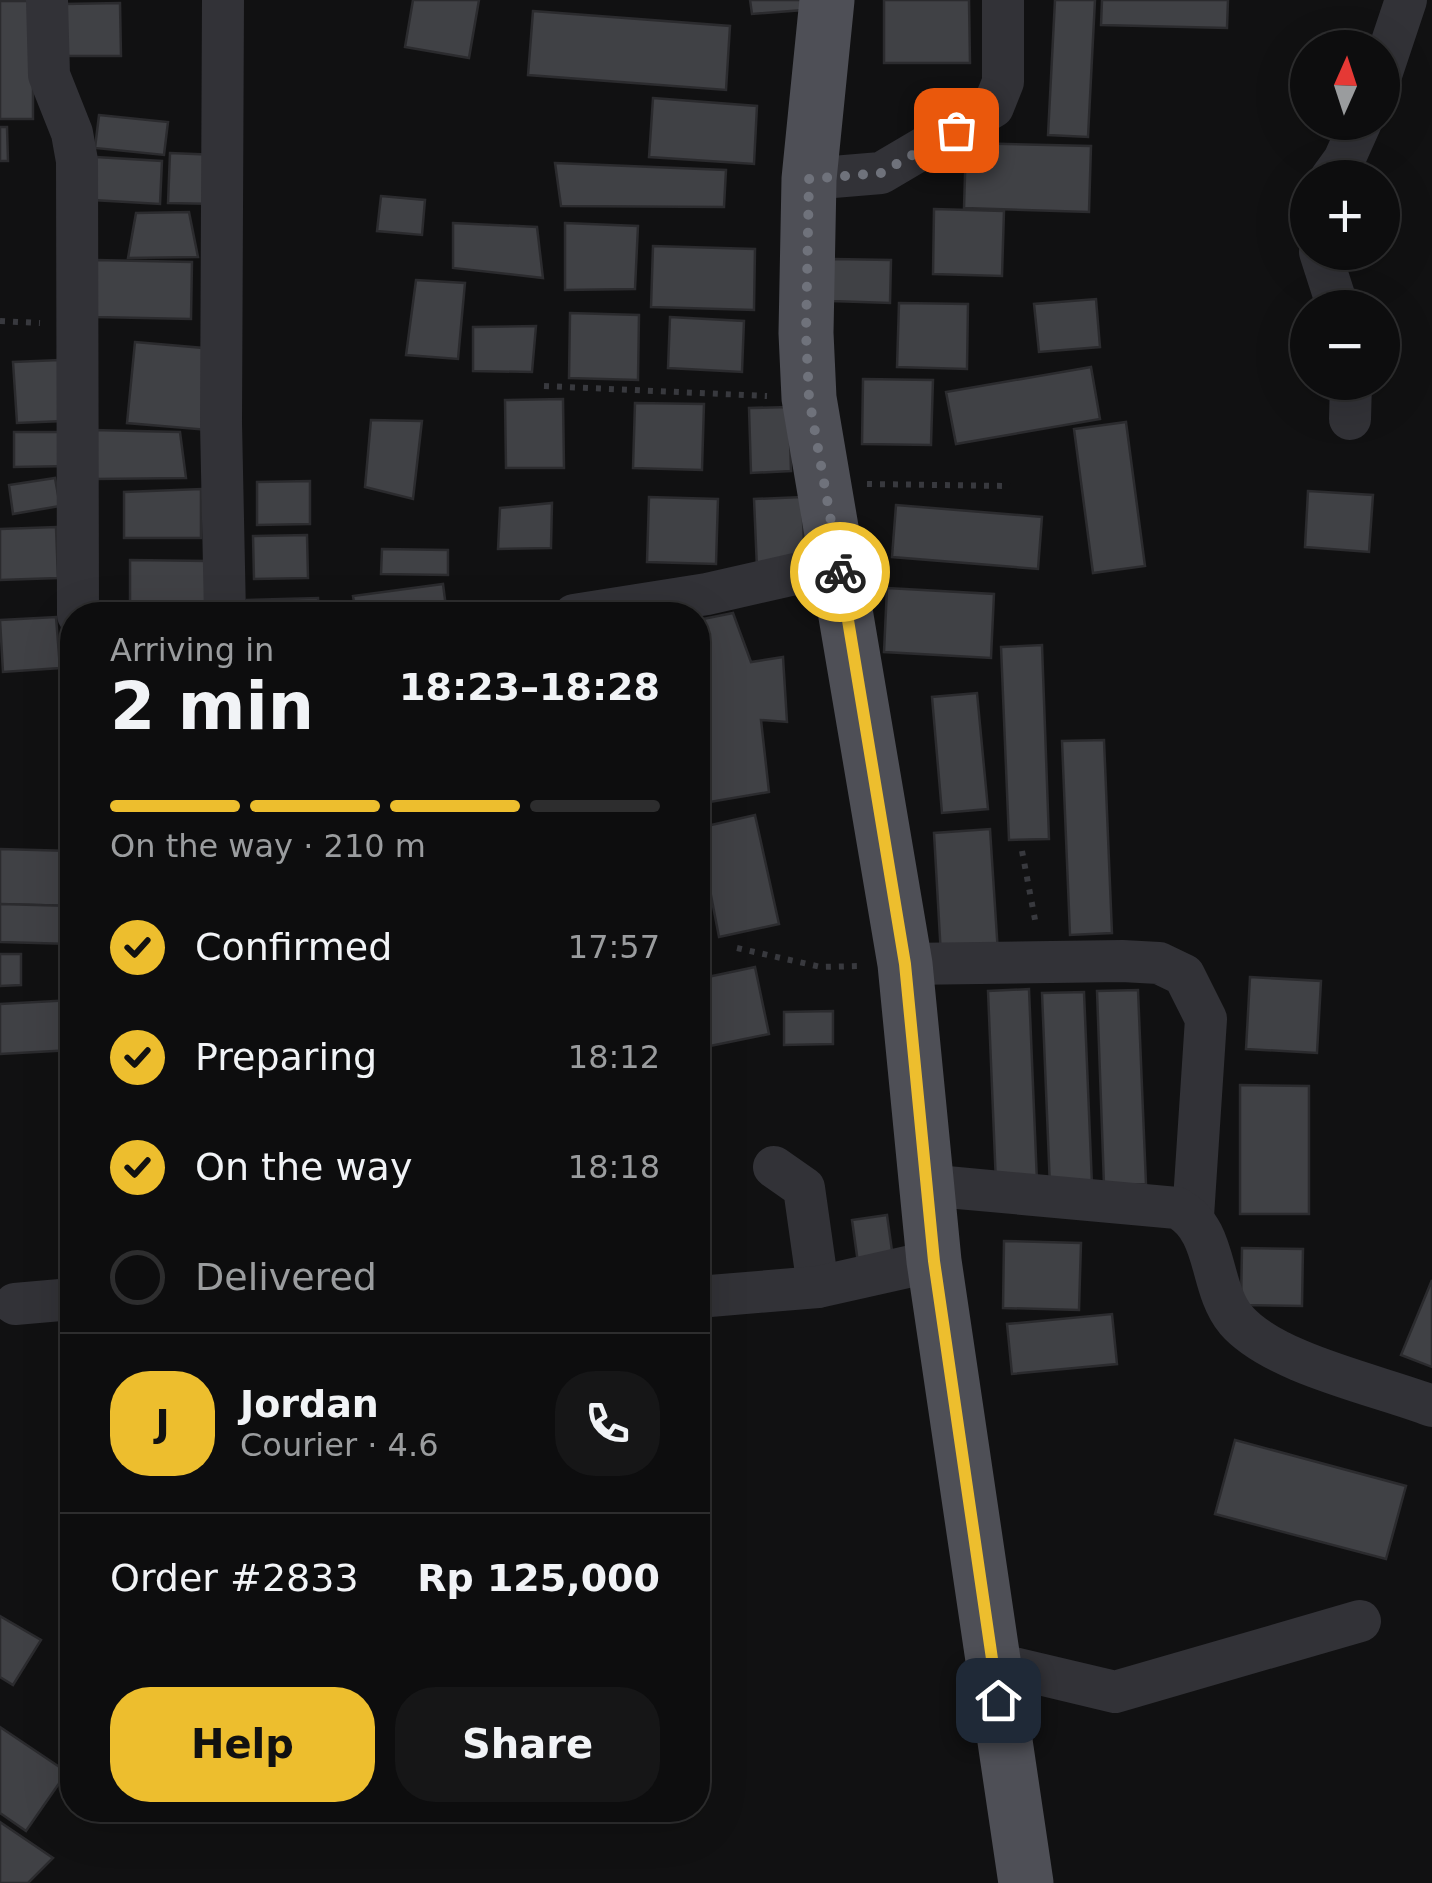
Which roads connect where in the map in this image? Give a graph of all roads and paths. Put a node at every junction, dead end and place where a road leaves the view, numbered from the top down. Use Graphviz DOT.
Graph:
graph roads {
  1 [pos="46,0"];
  2 [pos="223,0"];
  3 [pos="826,0"];
  4 [pos="1002,0"];
  5 [pos="1406,0"];
  6 [pos="1396,30"];
  7 [pos="809,179"];
  8 [pos="544,386"];
  9 [pos="809,398"];
  10 [pos="824,483"];
  11 [pos="1010,486"];
  12 [pos="839,564"];
  13 [pos="78,602"];
  14 [pos="225,602"];
  15 [pos="656,602"];
  16 [pos="1022,851"];
  17 [pos="737,948"];
  18 [pos="1043,960"];
  19 [pos="905,964"];
  20 [pos="822,967"];
  21 [pos="774,1167"];
  22 [pos="925,1185"];
  23 [pos="1193,1216"];
  24 [pos="934,1261"];
  25 [pos="818,1287"];
  26 [pos="710,1296"];
  27 [pos="60,1300"];
  28 [pos="15,1304"];
  29 [pos="1432,1406"];
  30 [pos="1360,1621"];
  31 [pos="992,1663"];
  32 [pos="1026,1883"];
  1 -- 13 [label="street"];
  2 -- 14 [label="street"];
  3 -- 7 [label="main road"];
  4 -- 7 [label="street"];
  5 -- 6 [label="street"];
  7 -- 9 [label="main road"];
  8 -- 9 [label="path"];
  9 -- 10 [label="main road"];
  10 -- 11 [label="path"];
  10 -- 12 [label="main road"];
  12 -- 15 [label="street"];
  12 -- 19 [label="main road"];
  16 -- 18 [label="path"];
  17 -- 20 [label="path"];
  18 -- 19 [label="street"];
  18 -- 23 [label="street"];
  19 -- 22 [label="main road"];
  21 -- 25 [label="street"];
  22 -- 23 [label="street"];
  22 -- 24 [label="main road"];
  23 -- 29 [label="street"];
  24 -- 25 [label="street"];
  24 -- 31 [label="main road"];
  25 -- 26 [label="street"];
  27 -- 28 [label="street"];
  30 -- 31 [label="street"];
  31 -- 32 [label="main road"];
}
